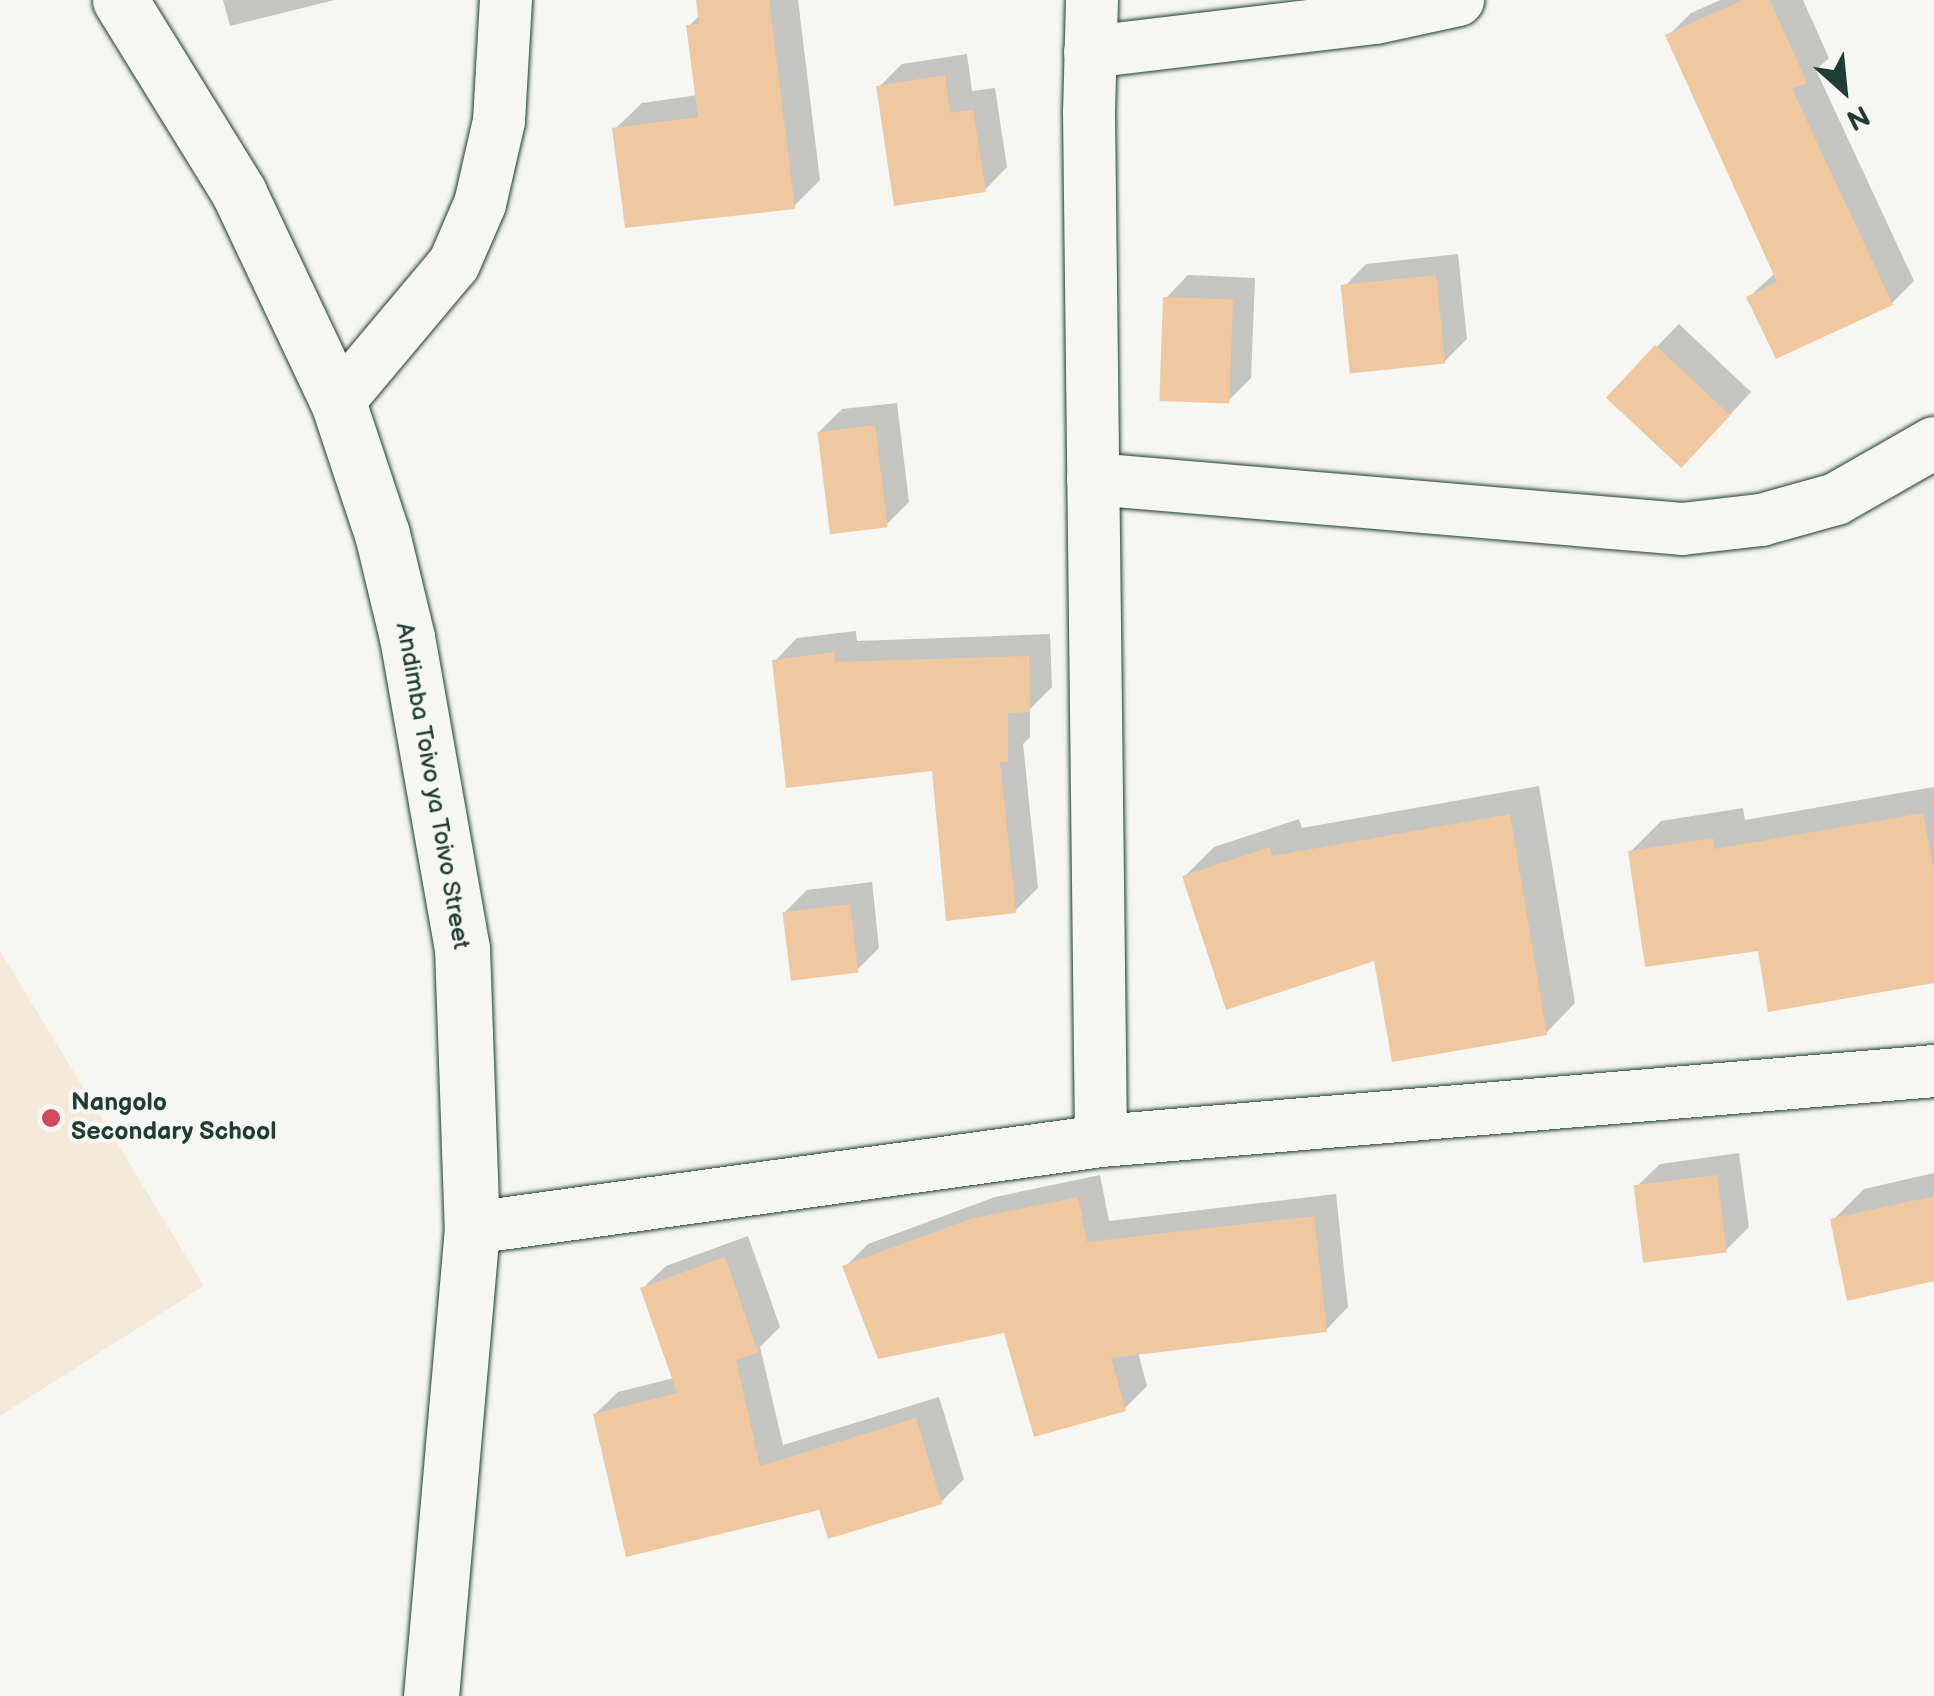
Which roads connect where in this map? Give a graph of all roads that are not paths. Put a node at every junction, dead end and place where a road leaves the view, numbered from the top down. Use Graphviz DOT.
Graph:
graph roads {
  1 [pos="120,0"];
  2 [pos="506,0"];
  3 [pos="1092,0"];
  4 [pos="1458,0"];
  5 [pos="1090,52"];
  6 [pos="338,402"];
  7 [pos="1934,443"];
  8 [pos="1093,480"];
  9 [pos="1934,1071"];
  10 [pos="1101,1141"];
  11 [pos="472,1228"];
  12 [pos="431,1696"];
  1 -- 6 [label="street, Andimba Toivo ya Toivo Street"];
  2 -- 6 [label="street"];
  3 -- 5 [label="street"];
  4 -- 5 [label="street"];
  5 -- 8 [label="street"];
  6 -- 11 [label="street, Andimba Toivo ya Toivo Street"];
  7 -- 8 [label="street"];
  8 -- 10 [label="street"];
  9 -- 10 [label="street"];
  10 -- 11 [label="street"];
  11 -- 12 [label="street, Andimba Toivo ya Toivo Street"];
}
